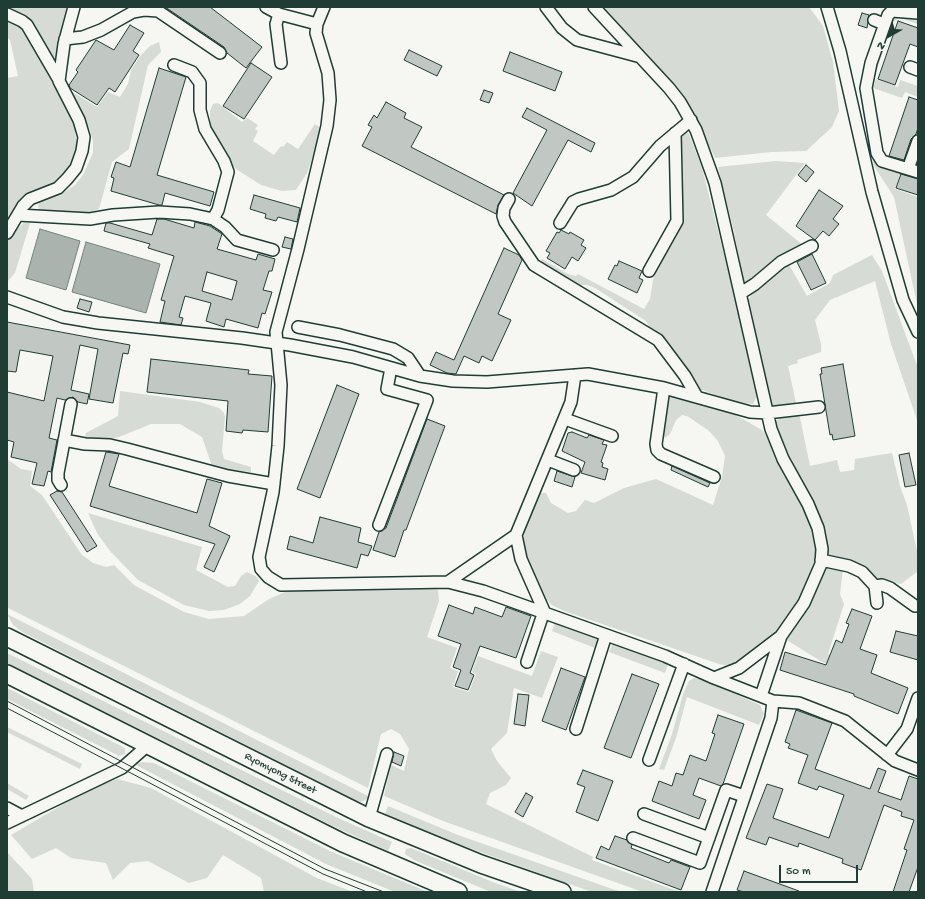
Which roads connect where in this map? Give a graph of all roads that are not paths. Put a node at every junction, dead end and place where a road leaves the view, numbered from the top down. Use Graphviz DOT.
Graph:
graph roads {
  1 [pos="74,7"];
  2 [pos="266,7"];
  3 [pos="324,7"];
  4 [pos="546,7"];
  5 [pos="594,7"];
  6 [pos="827,7"];
  7 [pos="892,9"];
  8 [pos="918,13"];
  9 [pos="7,14"];
  10 [pos="279,14"];
  11 [pos="317,24"];
  12 [pos="65,38"];
  13 [pos="220,53"];
  14 [pos="638,56"];
  15 [pos="281,63"];
  16 [pos="174,65"];
  17 [pos="59,81"];
  18 [pos="691,120"];
  19 [pos="675,133"];
  20 [pos="918,141"];
  21 [pos="913,171"];
  22 [pos="509,199"];
  23 [pos="18,215"];
  24 [pos="213,219"];
  25 [pos="560,223"];
  26 [pos="7,233"];
  27 [pos="812,246"];
  28 [pos="273,250"];
  29 [pos="649,271"];
  30 [pos="741,293"];
  31 [pos="7,297"];
  32 [pos="298,327"];
  33 [pos="918,332"];
  34 [pos="276,343"];
  35 [pos="391,368"];
  36 [pos="575,375"];
  37 [pos="420,376"];
  38 [pos="664,388"];
  39 [pos="697,397"];
  40 [pos="71,404"];
  41 [pos="820,407"];
  42 [pos="767,413"];
  43 [pos="565,418"];
  44 [pos="612,436"];
  45 [pos="64,440"];
  46 [pos="548,460"];
  47 [pos="574,470"];
  48 [pos="714,477"];
  49 [pos="274,484"];
  50 [pos="61,485"];
  51 [pos="379,525"];
  52 [pos="516,534"];
  53 [pos="821,560"];
  54 [pos="448,582"];
  55 [pos="875,586"];
  56 [pos="877,603"];
  57 [pos="915,606"];
  58 [pos="544,611"];
  59 [pos="606,635"];
  60 [pos="781,636"];
  61 [pos="7,637"];
  62 [pos="527,662"];
  63 [pos="684,664"];
  64 [pos="7,674"];
  65 [pos="714,678"];
  66 [pos="762,696"];
  67 [pos="918,698"];
  68 [pos="773,700"];
  69 [pos="576,729"];
  70 [pos="148,745"];
  71 [pos="387,754"];
  72 [pos="887,755"];
  73 [pos="649,760"];
  74 [pos="918,770"];
  75 [pos="744,796"];
  76 [pos="7,808"];
  77 [pos="644,814"];
  78 [pos="22,816"];
  79 [pos="369,818"];
  80 [pos="7,823"];
  81 [pos="633,838"];
  82 [pos="709,838"];
  83 [pos="458,892"];
  84 [pos="562,892"];
  85 [pos="712,892"];
  1 -- 12 [label="street"];
  2 -- 10 [label="street"];
  3 -- 11 [label="street"];
  4 -- 14 [label="street"];
  5 -- 14 [label="street"];
  6 -- 33 [label="street"];
  7 -- 8 [label="street"];
  7 -- 21 [label="street"];
  9 -- 17 [label="street"];
  10 -- 11 [label="street"];
  10 -- 15 [label="street"];
  11 -- 34 [label="street"];
  12 -- 13 [label="street"];
  12 -- 17 [label="street"];
  14 -- 18 [label="street"];
  16 -- 24 [label="street"];
  17 -- 23 [label="street"];
  18 -- 19 [label="street"];
  18 -- 30 [label="street"];
  19 -- 25 [label="street"];
  19 -- 29 [label="street"];
  20 -- 21 [label="street"];
  22 -- 39 [label="street"];
  23 -- 24 [label="street"];
  23 -- 26 [label="street"];
  24 -- 28 [label="street"];
  27 -- 30 [label="street"];
  30 -- 42 [label="street"];
  31 -- 34 [label="street"];
  32 -- 37 [label="street"];
  34 -- 35 [label="street"];
  34 -- 49 [label="street"];
  35 -- 37 [label="street"];
  35 -- 51 [label="street"];
  36 -- 37 [label="street"];
  36 -- 38 [label="street"];
  36 -- 43 [label="street"];
  38 -- 39 [label="street"];
  38 -- 48 [label="street"];
  39 -- 42 [label="street"];
  40 -- 45 [label="street"];
  41 -- 42 [label="street"];
  42 -- 53 [label="street"];
  43 -- 44 [label="street"];
  43 -- 46 [label="street"];
  45 -- 49 [label="street"];
  45 -- 50 [label="street"];
  46 -- 47 [label="street"];
  46 -- 52 [label="street"];
  49 -- 54 [label="street"];
  52 -- 54 [label="street"];
  52 -- 58 [label="street"];
  53 -- 55 [label="street"];
  53 -- 60 [label="street"];
  54 -- 58 [label="street"];
  55 -- 56 [label="street"];
  55 -- 57 [label="street"];
  58 -- 59 [label="street"];
  58 -- 62 [label="street"];
  59 -- 63 [label="street"];
  59 -- 69 [label="street"];
  60 -- 65 [label="street"];
  60 -- 66 [label="street"];
  61 -- 79 [label="highway, Ryomyong Street"];
  63 -- 65 [label="street"];
  63 -- 73 [label="street"];
  64 -- 70 [label="highway"];
  65 -- 66 [label="street"];
  66 -- 68 [label="street"];
  67 -- 72 [label="street"];
  68 -- 72 [label="street"];
  68 -- 75 [label="street"];
  70 -- 78 [label="street"];
  70 -- 83 [label="highway"];
  71 -- 79 [label="street"];
  72 -- 74 [label="street"];
  75 -- 82 [label="street"];
  75 -- 85 [label="street"];
  76 -- 78 [label="street"];
  77 -- 82 [label="street"];
  78 -- 80 [label="street"];
  79 -- 84 [label="highway, Ryomyong Street"];
  81 -- 82 [label="street"];
}
